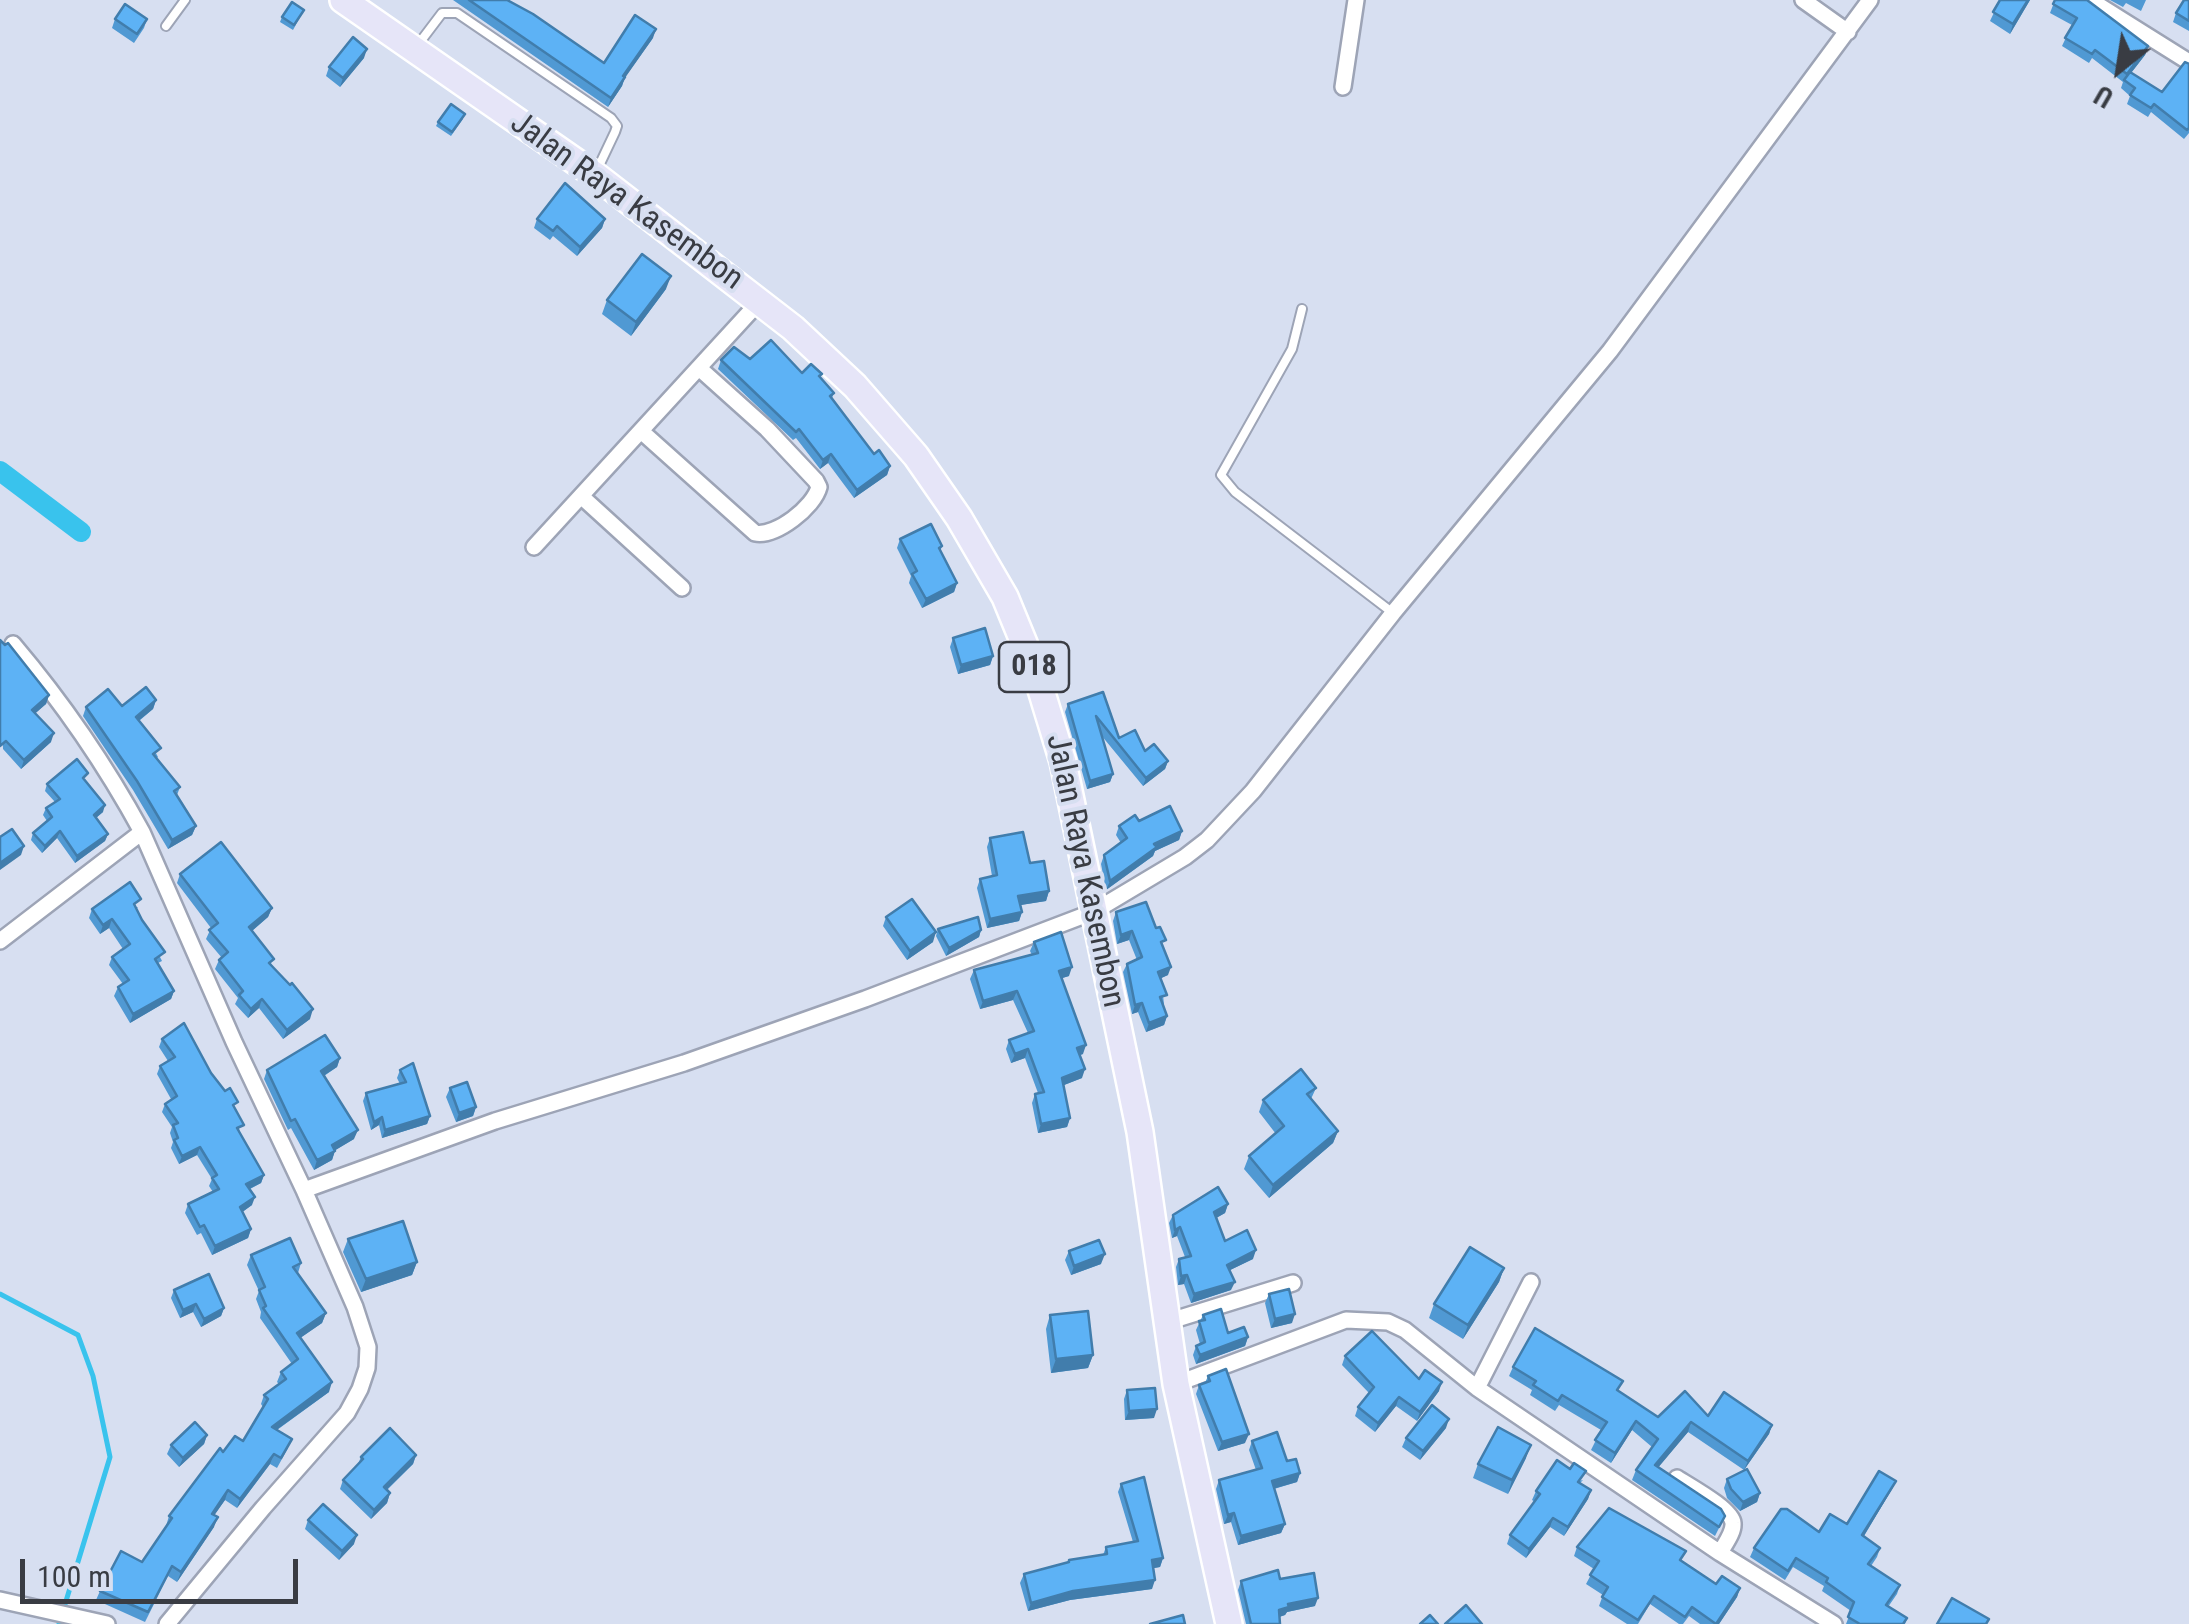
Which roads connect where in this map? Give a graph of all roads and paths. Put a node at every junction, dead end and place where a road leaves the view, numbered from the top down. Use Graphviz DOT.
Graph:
graph roads {
  1 [pos="184,0"];
  2 [pos="343,0"];
  3 [pos="1356,0"];
  4 [pos="1803,0"];
  5 [pos="1870,0"];
  6 [pos="2090,0"];
  7 [pos="166,26"];
  8 [pos="1848,32"];
  9 [pos="414,49"];
  10 [pos="2189,62"];
  11 [pos="1342,87"];
  12 [pos="595,175"];
  13 [pos="759,302"];
  14 [pos="1302,309"];
  15 [pos="699,368"];
  16 [pos="641,431"];
  17 [pos="581,496"];
  18 [pos="534,547"];
  19 [pos="682,588"];
  20 [pos="1393,613"];
  21 [pos="13,644"];
  22 [pos="142,832"];
  23 [pos="1093,912"];
  24 [pos="0,941"];
  25 [pos="304,1190"];
  26 [pos="1531,1282"];
  27 [pos="1293,1283"];
  28 [pos="1168,1322"];
  29 [pos="1176,1384"];
  30 [pos="1477,1388"];
  31 [pos="1676,1478"];
  32 [pos="1720,1553"];
  33 [pos="0,1600"];
  34 [pos="104,1623"];
  35 [pos="167,1624"];
  36 [pos="1229,1624"];
  37 [pos="1834,1624"];
  1 -- 7 [label="lane"];
  2 -- 9 [label="main road, Jalan Raya Kasembon / 018"];
  3 -- 11 [label="street"];
  4 -- 8 [label="street"];
  5 -- 8 [label="street"];
  6 -- 10 [label="street"];
  8 -- 20 [label="street"];
  9 -- 12 [label="main road, Jalan Raya Kasembon / 018"];
  9 -- 12 [label="lane"];
  12 -- 13 [label="main road, Jalan Raya Kasembon / 018"];
  13 -- 15 [label="street"];
  13 -- 23 [label="main road, Jalan Raya Kasembon / 018"];
  14 -- 20 [label="lane"];
  15 -- 16 [label="street"];
  15 -- 16 [label="street"];
  16 -- 17 [label="street"];
  17 -- 18 [label="street"];
  17 -- 19 [label="street"];
  20 -- 23 [label="street"];
  21 -- 22 [label="street"];
  22 -- 24 [label="street"];
  22 -- 25 [label="street"];
  23 -- 25 [label="street"];
  23 -- 28 [label="main road, Jalan Raya Kasembon / 018"];
  25 -- 35 [label="street"];
  26 -- 30 [label="street"];
  27 -- 28 [label="street"];
  28 -- 29 [label="main road, Jalan Raya Kasembon / 018"];
  29 -- 30 [label="street"];
  29 -- 36 [label="main road, Jalan Raya Kasembon / 018"];
  30 -- 32 [label="street"];
  31 -- 32 [label="street"];
  32 -- 37 [label="street"];
  33 -- 34 [label="street"];
}
